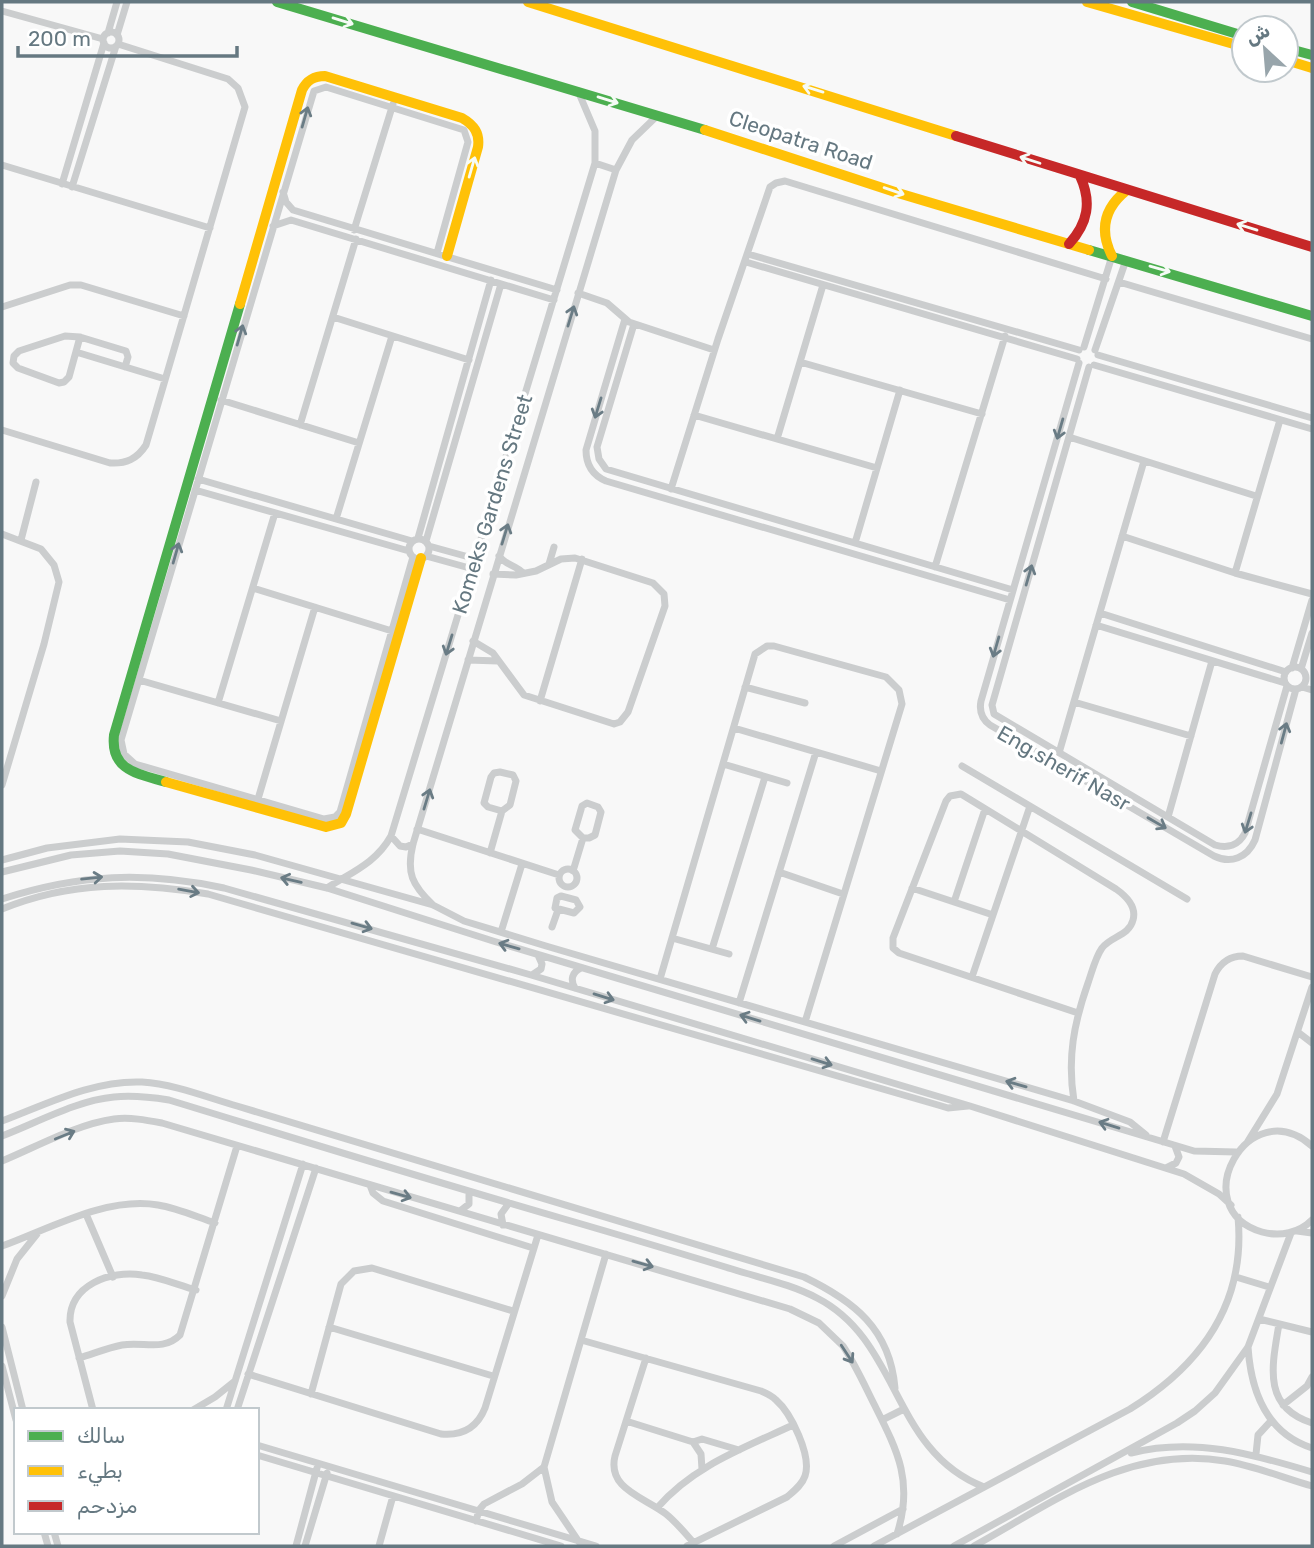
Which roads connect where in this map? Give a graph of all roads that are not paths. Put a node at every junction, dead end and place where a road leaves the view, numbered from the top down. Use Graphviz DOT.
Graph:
graph roads {
  1 [pos="117,2"];
  2 [pos="127,2"];
  3 [pos="277,2"];
  4 [pos="528,2"];
  5 [pos="1087,2"];
  6 [pos="1132,2"];
  7 [pos="2,11"];
  8 [pos="113,14"];
  9 [pos="122,17"];
  10 [pos="1230,32"];
  11 [pos="117,35"];
  12 [pos="105,38"];
  13 [pos="1230,43"];
  14 [pos="117,45"];
  15 [pos="578,91"];
  16 [pos="393,102"];
  17 [pos="658,115"];
  18 [pos="595,163"];
  19 [pos="2,165"];
  20 [pos="615,170"];
  21 [pos="1080,176"];
  22 [pos="62,184"];
  23 [pos="72,187"];
  24 [pos="1127,190"];
  25 [pos="283,192"];
  26 [pos="272,227"];
  27 [pos="210,228"];
  28 [pos="355,228"];
  29 [pos="354,238"];
  30 [pos="1069,244"];
  31 [pos="1312,247"];
  32 [pos="748,254"];
  33 [pos="442,255"];
  34 [pos="1112,256"];
  35 [pos="1126,260"];
  36 [pos="746,262"];
  37 [pos="817,274"];
  38 [pos="1106,279"];
  39 [pos="491,280"];
  40 [pos="813,282"];
  41 [pos="1119,282"];
  42 [pos="501,284"];
  43 [pos="823,285"];
  44 [pos="557,290"];
  45 [pos="578,293"];
  46 [pos="554,300"];
  47 [pos="1099,302"];
  48 [pos="1110,305"];
  49 [pos="2,307"];
  50 [pos="184,316"];
  51 [pos="1312,316"];
  52 [pos="333,317"];
  53 [pos="625,319"];
  54 [pos="634,324"];
  55 [pos="1007,328"];
  56 [pos="392,336"];
  57 [pos="80,337"];
  58 [pos="1005,338"];
  59 [pos="1312,339"];
  60 [pos="1082,348"];
  61 [pos="714,350"];
  62 [pos="76,352"];
  63 [pos="1096,352"];
  64 [pos="468,360"];
  65 [pos="1078,361"];
  66 [pos="800,362"];
  67 [pos="1091,366"];
  68 [pos="125,367"];
  69 [pos="165,379"];
  70 [pos="1204,386"];
  71 [pos="900,390"];
  72 [pos="1201,397"];
  73 [pos="221,400"];
  74 [pos="982,414"];
  75 [pos="694,415"];
  76 [pos="1312,418"];
  77 [pos="1280,420"];
  78 [pos="300,425"];
  79 [pos="1312,429"];
  80 [pos="2,430"];
  81 [pos="1069,438"];
  82 [pos="776,439"];
  83 [pos="359,443"];
  84 [pos="1144,461"];
  85 [pos="877,468"];
  86 [pos="198,479"];
  87 [pos="36,482"];
  88 [pos="671,489"];
  89 [pos="195,490"];
  90 [pos="1256,496"];
  91 [pos="1036,510"];
  92 [pos="275,513"];
  93 [pos="1047,513"];
  94 [pos="336,519"];
  95 [pos="2,534"];
  96 [pos="1122,536"];
  97 [pos="20,540"];
  98 [pos="421,542"];
  99 [pos="855,543"];
  100 [pos="554,547"];
  101 [pos="417,556"];
  102 [pos="499,556"];
  103 [pos="476,558"];
  104 [pos="582,559"];
  105 [pos="549,564"];
  106 [pos="935,568"];
  107 [pos="473,569"];
  108 [pos="523,573"];
  109 [pos="1235,573"];
  110 [pos="493,574"];
  111 [pos="253,588"];
  112 [pos="1013,590"];
  113 [pos="1312,594"];
  114 [pos="1010,600"];
  115 [pos="1312,600"];
  116 [pos="315,607"];
  117 [pos="1100,613"];
  118 [pos="1096,625"];
  119 [pos="392,631"];
  120 [pos="1312,633"];
  121 [pos="474,641"];
  122 [pos="468,660"];
  123 [pos="498,661"];
  124 [pos="1212,661"];
  125 [pos="1301,669"];
  126 [pos="1289,670"];
  127 [pos="1309,678"];
  128 [pos="139,680"];
  129 [pos="1286,685"];
  130 [pos="746,687"];
  131 [pos="1299,688"];
  132 [pos="1312,690"];
  133 [pos="540,701"];
  134 [pos="1074,702"];
  135 [pos="218,703"];
  136 [pos="805,703"];
  137 [pos="281,721"];
  138 [pos="734,728"];
  139 [pos="1191,736"];
  140 [pos="816,752"];
  141 [pos="1059,753"];
  142 [pos="723,764"];
  143 [pos="962,766"];
  144 [pos="881,771"];
  145 [pos="765,777"];
  146 [pos="787,783"];
  147 [pos="2,785"];
  148 [pos="1118,788"];
  149 [pos="1113,797"];
  150 [pos="258,799"];
  151 [pos="1030,806"];
  152 [pos="985,809"];
  153 [pos="502,811"];
  154 [pos="1168,817"];
  155 [pos="417,830"];
  156 [pos="1021,832"];
  157 [pos="391,836"];
  158 [pos="583,838"];
  159 [pos="413,844"];
  160 [pos="45,849"];
  161 [pos="490,853"];
  162 [pos="255,855"];
  163 [pos="2,860"];
  164 [pos="47,860"];
  165 [pos="522,864"];
  166 [pos="251,870"];
  167 [pos="573,871"];
  168 [pos="2,872"];
  169 [pos="779,872"];
  170 [pos="559,876"];
  171 [pos="341,879"];
  172 [pos="570,886"];
  173 [pos="327,888"];
  174 [pos="912,888"];
  175 [pos="842,894"];
  176 [pos="568,897"];
  177 [pos="2,898"];
  178 [pos="1187,899"];
  179 [pos="954,902"];
  180 [pos="433,905"];
  181 [pos="2,909"];
  182 [pos="558,910"];
  183 [pos="324,915"];
  184 [pos="993,915"];
  185 [pos="464,921"];
  186 [pos="319,926"];
  187 [pos="552,927"];
  188 [pos="461,931"];
  189 [pos="501,932"];
  190 [pos="672,938"];
  191 [pos="712,949"];
  192 [pos="537,954"];
  193 [pos="729,954"];
  194 [pos="582,968"];
  195 [pos="531,975"];
  196 [pos="972,977"];
  197 [pos="1312,977"];
  198 [pos="660,979"];
  199 [pos="575,988"];
  200 [pos="1312,988"];
  201 [pos="739,1003"];
  202 [pos="1078,1013"];
  203 [pos="805,1022"];
  204 [pos="1299,1033"];
  205 [pos="1312,1043"];
  206 [pos="1074,1101"];
  207 [pos="970,1106"];
  208 [pos="18,1115"];
  209 [pos="2,1121"];
  210 [pos="23,1128"];
  211 [pos="2,1136"];
  212 [pos="1146,1136"];
  213 [pos="1163,1142"];
  214 [pos="1247,1142"];
  215 [pos="1174,1145"];
  216 [pos="237,1146"];
  217 [pos="1312,1146"];
  218 [pos="1236,1153"];
  219 [pos="403,1157"];
  220 [pos="2,1161"];
  221 [pos="303,1164"];
  222 [pos="316,1168"];
  223 [pos="1165,1168"];
  224 [pos="399,1170"];
  225 [pos="370,1185"];
  226 [pos="469,1191"];
  227 [pos="291,1203"];
  228 [pos="509,1203"];
  229 [pos="1231,1205"];
  230 [pos="303,1206"];
  231 [pos="459,1212"];
  232 [pos="86,1214"];
  233 [pos="1238,1217"];
  234 [pos="1312,1220"];
  235 [pos="215,1223"];
  236 [pos="503,1225"];
  237 [pos="655,1231"];
  238 [pos="1294,1232"];
  239 [pos="1312,1233"];
  240 [pos="37,1234"];
  241 [pos="538,1235"];
  242 [pos="650,1244"];
  243 [pos="2,1246"];
  244 [pos="534,1248"];
  245 [pos="606,1254"];
  246 [pos="1236,1276"];
  247 [pos="113,1277"];
  248 [pos="1269,1287"];
  249 [pos="196,1290"];
  250 [pos="2,1296"];
  251 [pos="513,1311"];
  252 [pos="1259,1319"];
  253 [pos="1279,1324"];
  254 [pos="2,1327"];
  255 [pos="329,1327"];
  256 [pos="1312,1332"];
  257 [pos="581,1340"];
  258 [pos="1248,1348"];
  259 [pos="79,1358"];
  260 [pos="646,1358"];
  261 [pos="2,1366"];
  262 [pos="248,1374"];
  263 [pos="493,1376"];
  264 [pos="1312,1377"];
  265 [pos="234,1384"];
  266 [pos="243,1391"];
  267 [pos="896,1393"];
  268 [pos="311,1394"];
  269 [pos="1283,1405"];
  270 [pos="12,1406"];
  271 [pos="22,1408"];
  272 [pos="94,1408"];
  273 [pos="196,1408"];
  274 [pos="227,1408"];
  275 [pos="238,1408"];
  276 [pos="2,1409"];
  277 [pos="904,1409"];
  278 [pos="14,1413"];
  279 [pos="882,1420"];
  280 [pos="626,1421"];
  281 [pos="1272,1421"];
  282 [pos="1312,1423"];
  283 [pos="793,1425"];
  284 [pos="693,1442"];
  285 [pos="259,1446"];
  286 [pos="1312,1448"];
  287 [pos="740,1450"];
  288 [pos="1256,1454"];
  289 [pos="259,1455"];
  290 [pos="1121,1455"];
  291 [pos="544,1467"];
  292 [pos="316,1468"];
  293 [pos="702,1468"];
  294 [pos="327,1472"];
  295 [pos="1312,1472"];
  296 [pos="1312,1486"];
  297 [pos="984,1487"];
  298 [pos="393,1496"];
  299 [pos="1050,1499"];
  300 [pos="657,1508"];
  301 [pos="479,1510"];
  302 [pos="903,1510"];
  303 [pos="476,1521"];
  304 [pos="897,1534"];
  305 [pos="579,1544"];
  306 [pos="690,1544"];
  307 [pos="296,1546"];
  308 [pos="305,1546"];
  309 [pos="379,1546"];
  310 [pos="561,1546"];
  311 [pos="596,1546"];
  312 [pos="834,1546"];
  313 [pos="874,1546"];
  314 [pos="954,1546"];
  315 [pos="974,1546"];
  1 -- 8 [label="street"];
  2 -- 9 [label="street"];
  3 -- 15 [label="main road, Cleopatra Road, one-way"];
  21 -- 4 [label="main road, one-way"];
  5 -- 13 [label="main road"];
  6 -- 10 [label="main road"];
  7 -- 12 [label="street"];
  8 -- 9 [label="street"];
  8 -- 12 [label="street"];
  9 -- 11 [label="street"];
  11 -- 12 [label="street"];
  11 -- 14 [label="street"];
  12 -- 14 [label="street"];
  12 -- 22 [label="street"];
  14 -- 23 [label="street"];
  14 -- 27 [label="street"];
  15 -- 17 [label="main road, Cleopatra Road, one-way"];
  15 -- 18 [label="street, Komeks Gardens Street"];
  25 -- 16 [label="street, one-way"];
  16 -- 28 [label="street"];
  16 -- 33 [label="main road"];
  16 -- 101 [label="main road"];
  17 -- 20 [label="street, Komeks Gardens Street"];
  17 -- 30 [label="main road, Cleopatra Road, one-way"];
  18 -- 20 [label="street"];
  18 -- 44 [label="street, Komeks Gardens Street"];
  19 -- 22 [label="street"];
  20 -- 45 [label="street, Komeks Gardens Street"];
  21 -- 24 [label="main road"];
  21 -- 30 [label="main road"];
  22 -- 23 [label="street"];
  23 -- 27 [label="street"];
  31 -- 24 [label="main road, one-way"];
  24 -- 34 [label="main road"];
  25 -- 26 [label="street"];
  25 -- 28 [label="street"];
  26 -- 29 [label="street"];
  73 -- 26 [label="street, one-way"];
  27 -- 50 [label="street"];
  28 -- 29 [label="street"];
  28 -- 33 [label="street"];
  29 -- 39 [label="street"];
  29 -- 52 [label="street"];
  30 -- 34 [label="main road, Cleopatra Road"];
  32 -- 36 [label="street"];
  32 -- 37 [label="street"];
  32 -- 38 [label="street"];
  33 -- 44 [label="street"];
  34 -- 35 [label="main road, Cleopatra Road"];
  34 -- 38 [label="street, Eng.sherif Nasr"];
  35 -- 41 [label="street"];
  35 -- 51 [label="main road, Cleopatra Road, one-way"];
  36 -- 40 [label="street"];
  36 -- 61 [label="street"];
  37 -- 40 [label="street"];
  37 -- 55 [label="street"];
  38 -- 47 [label="street, Eng.sherif Nasr"];
  39 -- 42 [label="street"];
  39 -- 64 [label="street"];
  40 -- 43 [label="street"];
  41 -- 48 [label="street"];
  41 -- 59 [label="street"];
  42 -- 46 [label="street"];
  42 -- 98 [label="street"];
  43 -- 58 [label="street"];
  43 -- 66 [label="street"];
  44 -- 46 [label="street, Komeks Gardens Street"];
  45 -- 53 [label="street"];
  102 -- 45 [label="street, Komeks Gardens Street, one-way"];
  46 -- 103 [label="street, Komeks Gardens Street"];
  47 -- 48 [label="street"];
  47 -- 60 [label="street, Eng.sherif Nasr"];
  48 -- 63 [label="street"];
  49 -- 50 [label="street"];
  50 -- 69 [label="street"];
  52 -- 56 [label="street"];
  52 -- 78 [label="street"];
  53 -- 54 [label="street"];
  53 -- 114 [label="street, one-way"];
  54 -- 61 [label="street"];
  54 -- 88 [label="street"];
  55 -- 58 [label="street"];
  55 -- 60 [label="street"];
  56 -- 64 [label="street"];
  56 -- 83 [label="street"];
  57 -- 62 [label="street"];
  57 -- 62 [label="street"];
  57 -- 68 [label="street"];
  58 -- 65 [label="street"];
  58 -- 74 [label="street"];
  60 -- 63 [label="street"];
  60 -- 65 [label="street, Eng.sherif Nasr"];
  61 -- 75 [label="street"];
  62 -- 68 [label="street"];
  63 -- 67 [label="street"];
  63 -- 70 [label="street"];
  64 -- 98 [label="street"];
  65 -- 67 [label="street"];
  65 -- 91 [label="street, Eng.sherif Nasr, one-way"];
  66 -- 71 [label="street"];
  66 -- 82 [label="street"];
  67 -- 72 [label="street"];
  67 -- 81 [label="street"];
  68 -- 69 [label="street"];
  69 -- 80 [label="street"];
  70 -- 72 [label="street"];
  70 -- 76 [label="street"];
  71 -- 74 [label="street"];
  71 -- 85 [label="street"];
  72 -- 77 [label="street"];
  73 -- 78 [label="street"];
  73 -- 86 [label="street"];
  74 -- 106 [label="street"];
  75 -- 82 [label="street"];
  75 -- 88 [label="street"];
  77 -- 79 [label="street"];
  77 -- 90 [label="street"];
  78 -- 83 [label="street"];
  81 -- 84 [label="street"];
  81 -- 93 [label="street"];
  82 -- 85 [label="street"];
  83 -- 94 [label="street"];
  84 -- 90 [label="street"];
  84 -- 96 [label="street"];
  85 -- 99 [label="street"];
  86 -- 89 [label="street"];
  86 -- 94 [label="street"];
  87 -- 97 [label="street"];
  88 -- 99 [label="street"];
  89 -- 92 [label="street"];
  128 -- 89 [label="street, one-way"];
  90 -- 109 [label="street"];
  91 -- 93 [label="street"];
  91 -- 112 [label="street, Eng.sherif Nasr"];
  92 -- 101 [label="street"];
  92 -- 111 [label="street"];
  141 -- 93 [label="street, one-way"];
  94 -- 98 [label="street"];
  95 -- 97 [label="street"];
  96 -- 109 [label="street"];
  96 -- 117 [label="street"];
  97 -- 147 [label="street"];
  98 -- 101 [label="street"];
  98 -- 101 [label="street"];
  98 -- 103 [label="street"];
  99 -- 106 [label="street"];
  100 -- 105 [label="street"];
  101 -- 107 [label="street"];
  101 -- 119 [label="street"];
  102 -- 108 [label="street"];
  102 -- 110 [label="street, Komeks Gardens Street"];
  103 -- 107 [label="street, Komeks Gardens Street"];
  104 -- 105 [label="street"];
  104 -- 133 [label="street"];
  104 -- 133 [label="street"];
  105 -- 108 [label="street"];
  106 -- 112 [label="street"];
  107 -- 157 [label="street, Komeks Gardens Street, one-way"];
  108 -- 110 [label="street"];
  109 -- 113 [label="street"];
  110 -- 121 [label="street, Komeks Gardens Street"];
  111 -- 116 [label="street"];
  111 -- 135 [label="street"];
  112 -- 114 [label="street, Eng.sherif Nasr"];
  114 -- 149 [label="street, Eng.sherif Nasr, one-way"];
  115 -- 126 [label="street"];
  116 -- 119 [label="street"];
  116 -- 137 [label="street"];
  117 -- 118 [label="street"];
  117 -- 126 [label="street"];
  118 -- 124 [label="street"];
  118 -- 134 [label="street"];
  119 -- 150 [label="street"];
  120 -- 125 [label="street"];
  121 -- 122 [label="street, Komeks Gardens Street"];
  121 -- 123 [label="street"];
  122 -- 123 [label="street"];
  155 -- 122 [label="street, Komeks Gardens Street, one-way"];
  123 -- 133 [label="street"];
  124 -- 129 [label="street"];
  124 -- 139 [label="street"];
  125 -- 126 [label="street"];
  125 -- 127 [label="street"];
  126 -- 129 [label="street"];
  127 -- 131 [label="street, Eng.sherif Nasr"];
  128 -- 135 [label="street"];
  128 -- 150 [label="street"];
  129 -- 131 [label="street"];
  129 -- 154 [label="street, one-way"];
  130 -- 136 [label="street"];
  130 -- 138 [label="street"];
  130 -- 144 [label="street"];
  131 -- 132 [label="street"];
  149 -- 131 [label="street, Eng.sherif Nasr, one-way"];
  134 -- 139 [label="street"];
  134 -- 141 [label="street"];
  135 -- 137 [label="street"];
  137 -- 150 [label="street"];
  138 -- 140 [label="street"];
  138 -- 142 [label="street"];
  139 -- 154 [label="street"];
  140 -- 144 [label="street"];
  140 -- 169 [label="street"];
  141 -- 148 [label="street"];
  142 -- 145 [label="street"];
  142 -- 190 [label="street"];
  143 -- 151 [label="street"];
  144 -- 175 [label="street"];
  145 -- 146 [label="street"];
  145 -- 191 [label="street"];
  148 -- 149 [label="street"];
  148 -- 154 [label="street"];
  151 -- 156 [label="street"];
  151 -- 178 [label="street"];
  152 -- 156 [label="street"];
  152 -- 174 [label="street"];
  152 -- 179 [label="street"];
  153 -- 153 [label="street"];
  153 -- 161 [label="street"];
  155 -- 159 [label="street, Komeks Gardens Street"];
  155 -- 161 [label="street"];
  156 -- 184 [label="street"];
  156 -- 202 [label="street"];
  157 -- 159 [label="street"];
  157 -- 171 [label="street, Komeks Gardens Street"];
  158 -- 158 [label="street"];
  158 -- 167 [label="street"];
  159 -- 180 [label="street, Komeks Gardens Street"];
  160 -- 162 [label="street"];
  160 -- 163 [label="street"];
  160 -- 164 [label="street"];
  161 -- 165 [label="street"];
  162 -- 166 [label="street"];
  162 -- 171 [label="street"];
  164 -- 166 [label="street"];
  164 -- 168 [label="street"];
  165 -- 170 [label="street"];
  165 -- 189 [label="street"];
  173 -- 166 [label="street, one-way"];
  167 -- 170 [label="street"];
  167 -- 172 [label="street"];
  169 -- 175 [label="street"];
  169 -- 201 [label="street"];
  170 -- 172 [label="street"];
  171 -- 173 [label="street, Komeks Gardens Street"];
  171 -- 180 [label="street"];
  172 -- 176 [label="street"];
  173 -- 188 [label="street"];
  174 -- 179 [label="street"];
  174 -- 196 [label="street"];
  175 -- 203 [label="street"];
  176 -- 182 [label="street"];
  176 -- 182 [label="street"];
  177 -- 183 [label="street, one-way"];
  179 -- 184 [label="street"];
  180 -- 185 [label="street"];
  181 -- 186 [label="street, one-way"];
  182 -- 187 [label="street"];
  183 -- 186 [label="street"];
  183 -- 195 [label="street, one-way"];
  184 -- 196 [label="street"];
  185 -- 188 [label="street"];
  185 -- 189 [label="street"];
  186 -- 207 [label="street"];
  192 -- 188 [label="street, one-way"];
  189 -- 198 [label="street"];
  190 -- 191 [label="street"];
  190 -- 198 [label="street"];
  191 -- 193 [label="street"];
  192 -- 194 [label="street"];
  192 -- 195 [label="street"];
  194 -- 199 [label="street"];
  212 -- 194 [label="street, one-way"];
  195 -- 199 [label="street"];
  196 -- 202 [label="street"];
  197 -- 213 [label="street"];
  198 -- 201 [label="street"];
  199 -- 207 [label="street, one-way"];
  200 -- 204 [label="street"];
  201 -- 203 [label="street"];
  202 -- 206 [label="street"];
  206 -- 203 [label="street, one-way"];
  204 -- 205 [label="street"];
  204 -- 214 [label="street"];
  206 -- 212 [label="street"];
  207 -- 223 [label="street"];
  208 -- 209 [label="street"];
  208 -- 210 [label="street"];
  208 -- 219 [label="street"];
  210 -- 211 [label="street"];
  210 -- 224 [label="street"];
  212 -- 213 [label="street"];
  213 -- 215 [label="street"];
  214 -- 217 [label="street"];
  214 -- 218 [label="street"];
  215 -- 218 [label="street"];
  215 -- 223 [label="street"];
  220 -- 216 [label="street, one-way"];
  216 -- 221 [label="street"];
  216 -- 235 [label="street"];
  218 -- 229 [label="street"];
  219 -- 224 [label="street"];
  219 -- 237 [label="street"];
  221 -- 222 [label="street"];
  221 -- 227 [label="street"];
  222 -- 225 [label="street"];
  222 -- 230 [label="street"];
  223 -- 229 [label="street"];
  224 -- 226 [label="street"];
  225 -- 231 [label="street, one-way"];
  225 -- 244 [label="street"];
  226 -- 228 [label="street"];
  226 -- 231 [label="street"];
  227 -- 230 [label="street"];
  227 -- 265 [label="street"];
  228 -- 236 [label="street"];
  228 -- 242 [label="street"];
  229 -- 233 [label="street"];
  230 -- 262 [label="street"];
  231 -- 236 [label="street"];
  232 -- 235 [label="street"];
  232 -- 240 [label="street"];
  232 -- 247 [label="street"];
  233 -- 238 [label="street"];
  233 -- 246 [label="street"];
  234 -- 238 [label="street"];
  235 -- 249 [label="street"];
  236 -- 241 [label="street"];
  237 -- 242 [label="street"];
  237 -- 267 [label="street"];
  238 -- 239 [label="street"];
  238 -- 248 [label="street"];
  240 -- 243 [label="street"];
  240 -- 250 [label="street"];
  241 -- 244 [label="street"];
  241 -- 245 [label="street"];
  242 -- 267 [label="street"];
  244 -- 251 [label="street"];
  245 -- 257 [label="street"];
  245 -- 279 [label="street, one-way"];
  246 -- 248 [label="street"];
  246 -- 297 [label="street"];
  247 -- 249 [label="street"];
  247 -- 259 [label="street"];
  248 -- 252 [label="street"];
  249 -- 259 [label="street"];
  251 -- 255 [label="street"];
  251 -- 263 [label="street"];
  252 -- 253 [label="street"];
  252 -- 258 [label="street"];
  253 -- 256 [label="street"];
  253 -- 269 [label="street"];
  254 -- 271 [label="street"];
  255 -- 263 [label="street"];
  255 -- 268 [label="street"];
  257 -- 260 [label="street"];
  257 -- 291 [label="street"];
  258 -- 281 [label="street"];
  258 -- 290 [label="street"];
  259 -- 272 [label="street"];
  260 -- 280 [label="street"];
  260 -- 283 [label="street"];
  261 -- 270 [label="street"];
  262 -- 266 [label="street"];
  262 -- 268 [label="street"];
  263 -- 268 [label="street"];
  264 -- 269 [label="street"];
  265 -- 266 [label="street"];
  265 -- 273 [label="street"];
  265 -- 274 [label="street"];
  266 -- 275 [label="street"];
  267 -- 277 [label="street"];
  269 -- 282 [label="street"];
  270 -- 276 [label="street"];
  270 -- 278 [label="street"];
  277 -- 279 [label="street"];
  277 -- 297 [label="street"];
  279 -- 302 [label="street"];
  280 -- 284 [label="street"];
  280 -- 300 [label="street"];
  281 -- 286 [label="street"];
  281 -- 288 [label="street"];
  283 -- 287 [label="street"];
  283 -- 306 [label="street"];
  284 -- 287 [label="street"];
  284 -- 293 [label="street"];
  285 -- 292 [label="street"];
  287 -- 293 [label="street"];
  288 -- 290 [label="street"];
  288 -- 295 [label="street"];
  289 -- 292 [label="street"];
  290 -- 299 [label="street"];
  291 -- 301 [label="street"];
  291 -- 305 [label="street"];
  292 -- 294 [label="street"];
  292 -- 307 [label="street"];
  293 -- 300 [label="street"];
  294 -- 298 [label="street"];
  294 -- 301 [label="street"];
  294 -- 308 [label="street"];
  296 -- 299 [label="street"];
  297 -- 304 [label="street"];
  298 -- 303 [label="street"];
  298 -- 309 [label="street"];
  299 -- 314 [label="street"];
  299 -- 315 [label="street"];
  300 -- 306 [label="street"];
  301 -- 303 [label="street"];
  301 -- 305 [label="street"];
  302 -- 304 [label="street"];
  302 -- 312 [label="street"];
  303 -- 310 [label="street"];
  304 -- 313 [label="street"];
  305 -- 311 [label="street"];
}
